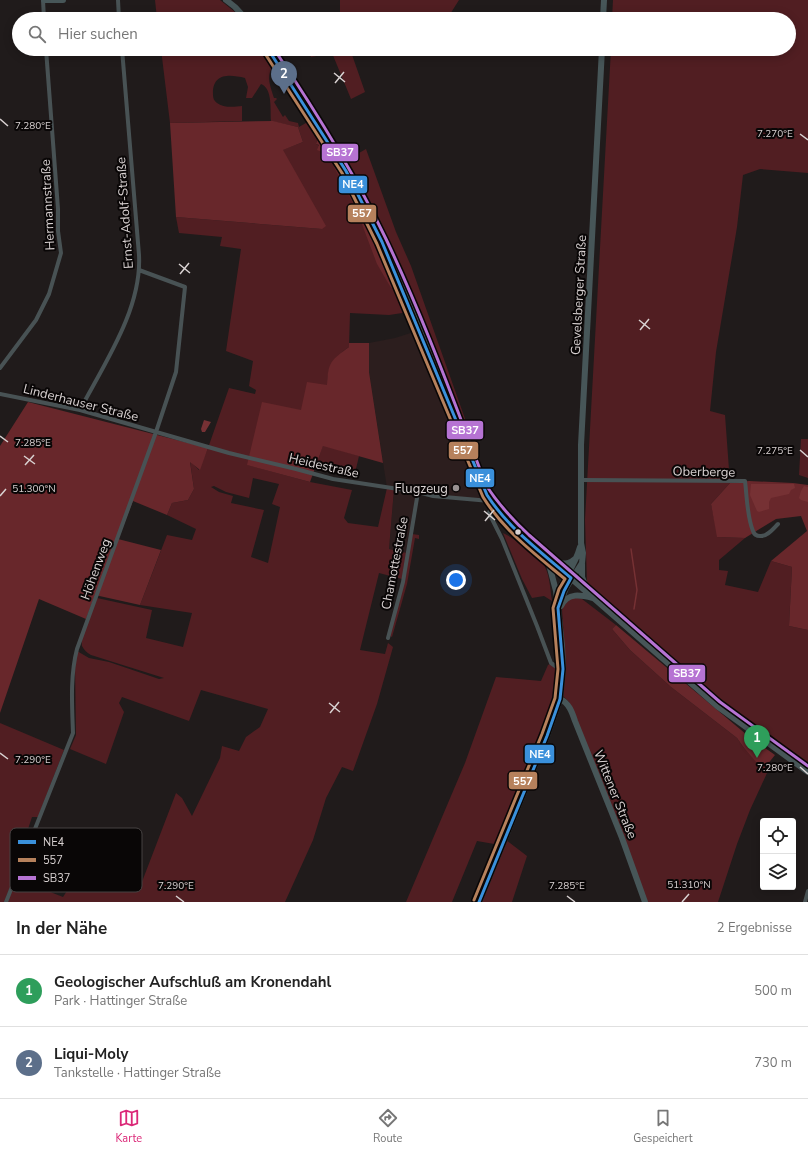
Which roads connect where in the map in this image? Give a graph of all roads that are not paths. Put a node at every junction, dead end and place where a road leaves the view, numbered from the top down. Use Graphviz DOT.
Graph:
graph roads {
  1 [pos="43,0"];
  2 [pos="63,0"];
  3 [pos="118,0"];
  4 [pos="226,0"];
  5 [pos="604,0"];
  6 [pos="44,12"];
  7 [pos="119,12"];
  8 [pos="240,12"];
  9 [pos="603,12"];
  10 [pos="47,56"];
  11 [pos="123,56"];
  12 [pos="273,56"];
  13 [pos="602,56"];
  14 [pos="139,270"];
  15 [pos="0,368"];
  16 [pos="0,394"];
  17 [pos="80,410"];
  18 [pos="156,432"];
  19 [pos="581,480"];
  20 [pos="418,492"];
  21 [pos="491,503"];
  22 [pos="778,524"];
  23 [pos="581,543"];
  24 [pos="544,554"];
  25 [pos="578,556"];
  26 [pos="551,560"];
  27 [pos="582,563"];
  28 [pos="569,576"];
  29 [pos="588,593"];
  30 [pos="556,595"];
  31 [pos="593,598"];
  32 [pos="559,612"];
  33 [pos="388,638"];
  34 [pos="563,669"];
  35 [pos="560,700"];
  36 [pos="808,772"];
  37 [pos="35,828"];
  38 [pos="808,891"];
  39 [pos="10,892"];
  40 [pos="6,902"];
  41 [pos="479,902"];
  42 [pos="645,902"];
  43 [pos="805,902"];
  1 -- 2 [label="main road"];
  1 -- 6 [label="street"];
  3 -- 7 [label="street"];
  4 -- 8 [label="main road"];
  5 -- 9 [label="main road"];
  10 -- 15 [label="street, Hermannstraße"];
  11 -- 14 [label="street, Ernst-Adolf-Straße"];
  12 -- 21 [label="main road"];
  13 -- 19 [label="main road, Gevelsberger Straße"];
  14 -- 17 [label="street, Ernst-Adolf-Straße"];
  14 -- 18 [label="street, Höhenweg"];
  16 -- 17 [label="street, Linderhauser Straße"];
  17 -- 18 [label="street, Linderhauser Straße"];
  18 -- 20 [label="street, Heidestraße"];
  18 -- 37 [label="street, Höhenweg"];
  19 -- 22 [label="street, Oberberge"];
  19 -- 23 [label="main road, Gevelsberger Straße"];
  20 -- 21 [label="street, Heidestraße"];
  20 -- 33 [label="street, Chamottestraße"];
  21 -- 24 [label="main road"];
  21 -- 34 [label="street"];
  23 -- 25 [label="main road, Gevelsberger Straße"];
  23 -- 27 [label="main road, Gevelsberger Straße"];
  24 -- 26 [label="main road"];
  24 -- 30 [label="main road, Gevelsberger Straße"];
  25 -- 26 [label="main road"];
  25 -- 28 [label="main road, Gevelsberger Straße"];
  26 -- 28 [label="main road"];
  27 -- 28 [label="main road, Gevelsberger Straße"];
  27 -- 29 [label="main road"];
  28 -- 29 [label="main road"];
  28 -- 30 [label="main road, Gevelsberger Straße"];
  28 -- 32 [label="main road, Gevelsberger Straße"];
  29 -- 31 [label="main road"];
  30 -- 32 [label="main road, Gevelsberger Straße"];
  31 -- 32 [label="main road"];
  31 -- 36 [label="main road"];
  32 -- 34 [label="main road, Gevelsberger Straße"];
  34 -- 35 [label="main road, Gevelsberger Straße"];
  35 -- 41 [label="main road, Gevelsberger Straße"];
  35 -- 42 [label="main road, Wittener Straße"];
  38 -- 43 [label="street"];
  39 -- 40 [label="street, Höhenweg"];
}
